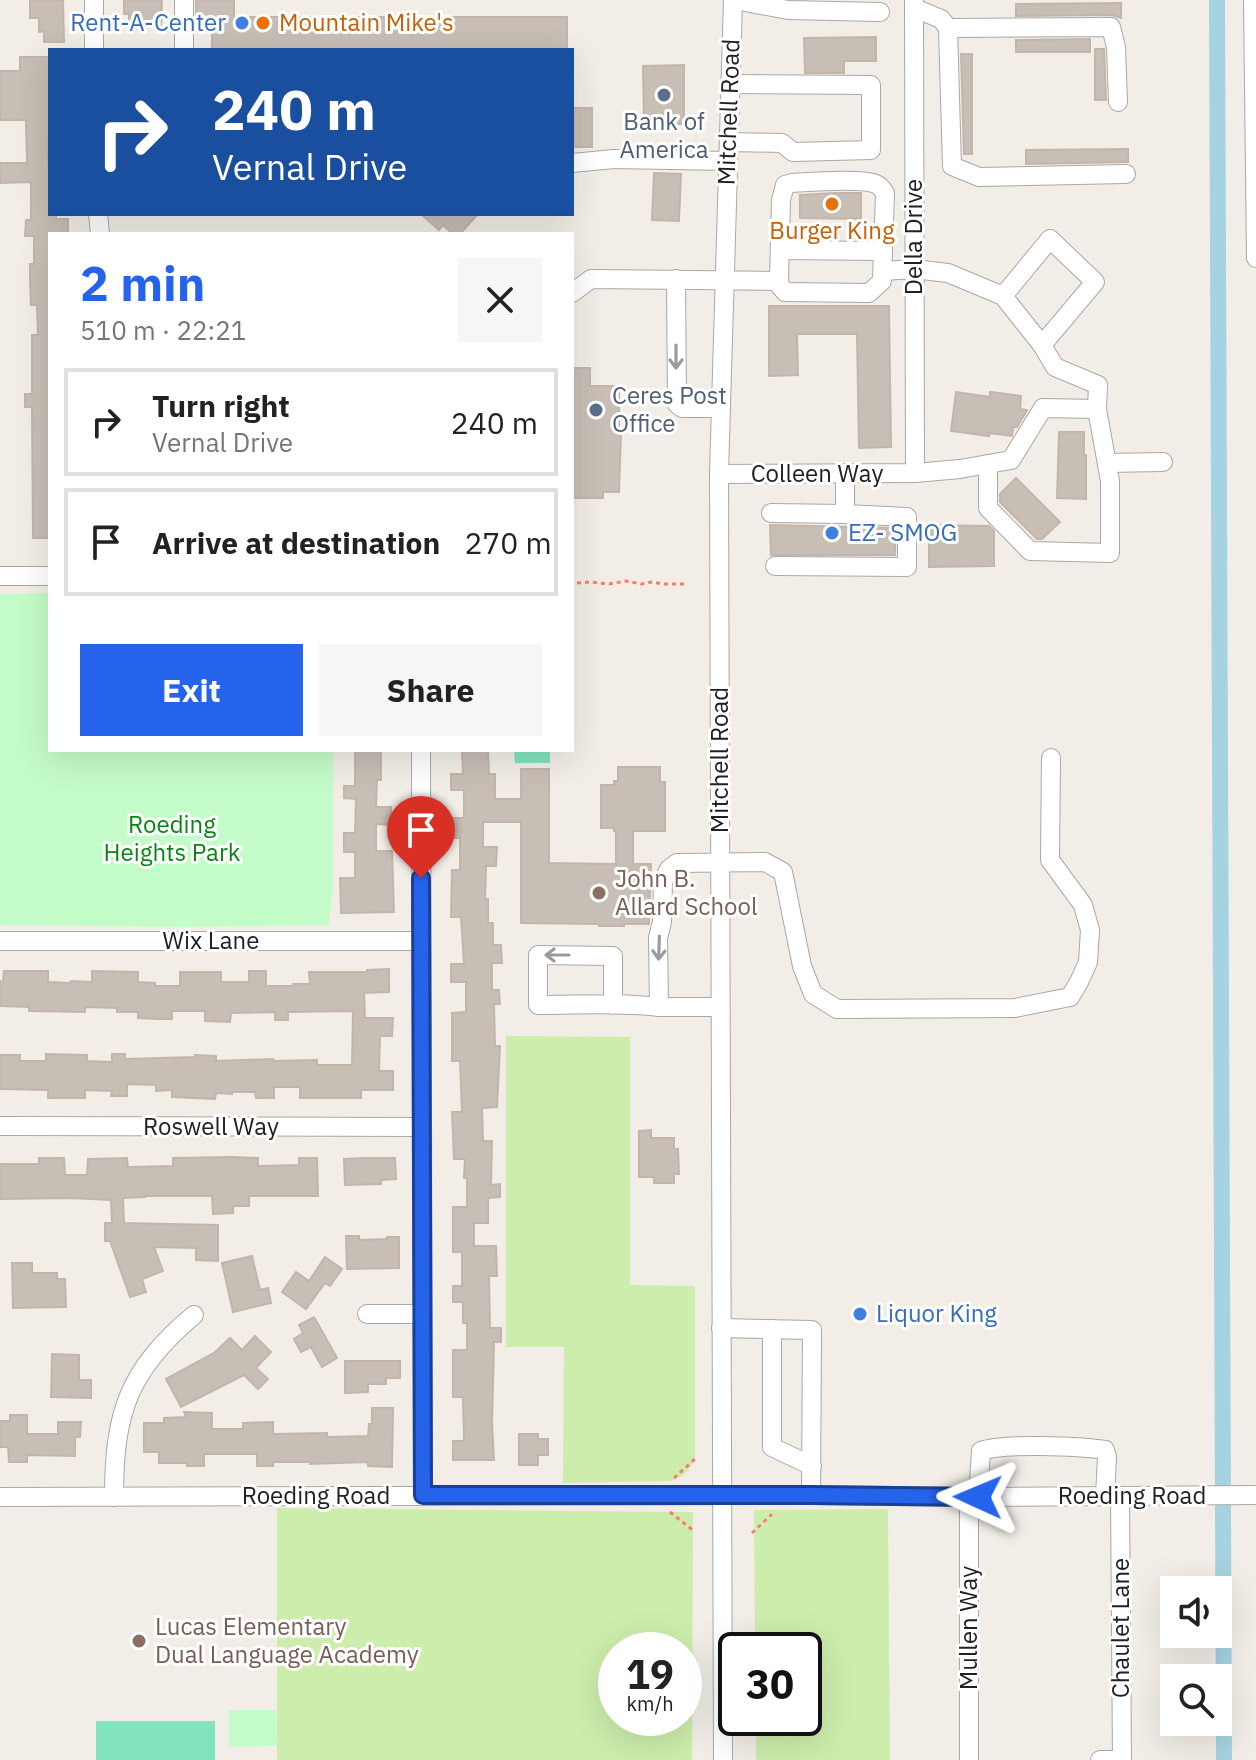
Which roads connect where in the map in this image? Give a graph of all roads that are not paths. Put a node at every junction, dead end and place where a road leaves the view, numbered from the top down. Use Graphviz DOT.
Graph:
graph roads {
  1 [pos="94,0"];
  2 [pos="184,0"];
  3 [pos="734,0"];
  4 [pos="1253,0"];
  5 [pos="914,4"];
  6 [pos="880,12"];
  7 [pos="948,28"];
  8 [pos="94,48"];
  9 [pos="184,48"];
  10 [pos="731,84"];
  11 [pos="1118,102"];
  12 [pos="728,151"];
  13 [pos="574,163"];
  14 [pos="1126,174"];
  15 [pos="780,250"];
  16 [pos="883,251"];
  17 [pos="1256,258"];
  18 [pos="914,269"];
  19 [pos="883,271"];
  20 [pos="676,279"];
  21 [pos="724,279"];
  22 [pos="779,281"];
  23 [pos="574,292"];
  24 [pos="1003,296"];
  25 [pos="1042,345"];
  26 [pos="721,408"];
  27 [pos="1097,409"];
  28 [pos="1163,462"];
  29 [pos="1107,463"];
  30 [pos="988,464"];
  31 [pos="845,473"];
  32 [pos="915,473"];
  33 [pos="719,474"];
  34 [pos="771,513"];
  35 [pos="845,514"];
  36 [pos="775,566"];
  37 [pos="0,576"];
  38 [pos="48,576"];
  39 [pos="421,752"];
  40 [pos="1051,758"];
  41 [pos="720,863"];
  42 [pos="0,941"];
  43 [pos="421,941"];
  44 [pos="613,1005"];
  45 [pos="659,1007"];
  46 [pos="720,1007"];
  47 [pos="0,1126"];
  48 [pos="422,1127"];
  49 [pos="367,1314"];
  50 [pos="422,1314"];
  51 [pos="194,1315"];
  52 [pos="721,1328"];
  53 [pos="772,1329"];
  54 [pos="812,1466"];
  55 [pos="423,1495"];
  56 [pos="722,1495"];
  57 [pos="811,1495"];
  58 [pos="1256,1495"];
  59 [pos="1113,1496"];
  60 [pos="0,1497"];
  61 [pos="114,1497"];
  62 [pos="973,1497"];
  63 [pos="723,1760"];
  64 [pos="969,1760"];
  65 [pos="1100,1760"];
  66 [pos="1122,1760"];
  1 -- 8 [label="street"];
  2 -- 9 [label="street"];
  3 -- 6 [label="street"];
  3 -- 10 [label="street, Mitchell Road"];
  4 -- 17 [label="street"];
  5 -- 7 [label="street"];
  5 -- 18 [label="street, Della Drive"];
  7 -- 11 [label="street"];
  7 -- 14 [label="street"];
  10 -- 12 [label="street, Mitchell Road"];
  10 -- 12 [label="street"];
  12 -- 13 [label="street"];
  12 -- 21 [label="street, Mitchell Road"];
  15 -- 16 [label="street"];
  15 -- 16 [label="street"];
  15 -- 22 [label="street"];
  16 -- 19 [label="street"];
  18 -- 19 [label="street"];
  18 -- 24 [label="street"];
  18 -- 32 [label="street, Della Drive"];
  19 -- 22 [label="street"];
  20 -- 21 [label="street"];
  20 -- 23 [label="street"];
  20 -- 26 [label="street, one-way"];
  21 -- 22 [label="street"];
  21 -- 26 [label="street, Mitchell Road"];
  24 -- 25 [label="street"];
  24 -- 25 [label="street"];
  25 -- 27 [label="street"];
  26 -- 33 [label="street, Mitchell Road"];
  27 -- 29 [label="street"];
  27 -- 30 [label="street, Colleen Way"];
  28 -- 29 [label="street"];
  29 -- 30 [label="street"];
  30 -- 32 [label="street, Colleen Way"];
  31 -- 32 [label="street, Colleen Way"];
  31 -- 33 [label="street, Colleen Way"];
  31 -- 35 [label="street"];
  33 -- 41 [label="street, Mitchell Road"];
  34 -- 35 [label="street"];
  35 -- 36 [label="street"];
  37 -- 38 [label="street"];
  39 -- 43 [label="street"];
  40 -- 41 [label="street"];
  41 -- 45 [label="street, one-way"];
  41 -- 46 [label="street, Mitchell Road"];
  42 -- 43 [label="street, Wix Lane"];
  43 -- 48 [label="street"];
  44 -- 44 [label="street, one-way"];
  44 -- 45 [label="street"];
  45 -- 46 [label="street"];
  46 -- 52 [label="street, Mitchell Road"];
  47 -- 48 [label="street, Roswell Way"];
  48 -- 50 [label="street"];
  49 -- 50 [label="street"];
  50 -- 55 [label="street"];
  51 -- 61 [label="street"];
  52 -- 53 [label="street"];
  52 -- 56 [label="street, Mitchell Road"];
  53 -- 54 [label="street"];
  53 -- 54 [label="street"];
  54 -- 57 [label="street"];
  55 -- 56 [label="street, Roeding Road"];
  55 -- 61 [label="street, Roeding Road"];
  56 -- 57 [label="street, Roeding Road"];
  56 -- 63 [label="street, Mitchell Road"];
  57 -- 62 [label="street, Roeding Road"];
  58 -- 59 [label="street, Roeding Road"];
  59 -- 62 [label="street, Roeding Road"];
  59 -- 62 [label="street, Chaulet Lane"];
  59 -- 66 [label="street, Chaulet Lane"];
  60 -- 61 [label="street, Roeding Road"];
  62 -- 64 [label="street, Mullen Way"];
  65 -- 66 [label="street"];
}
